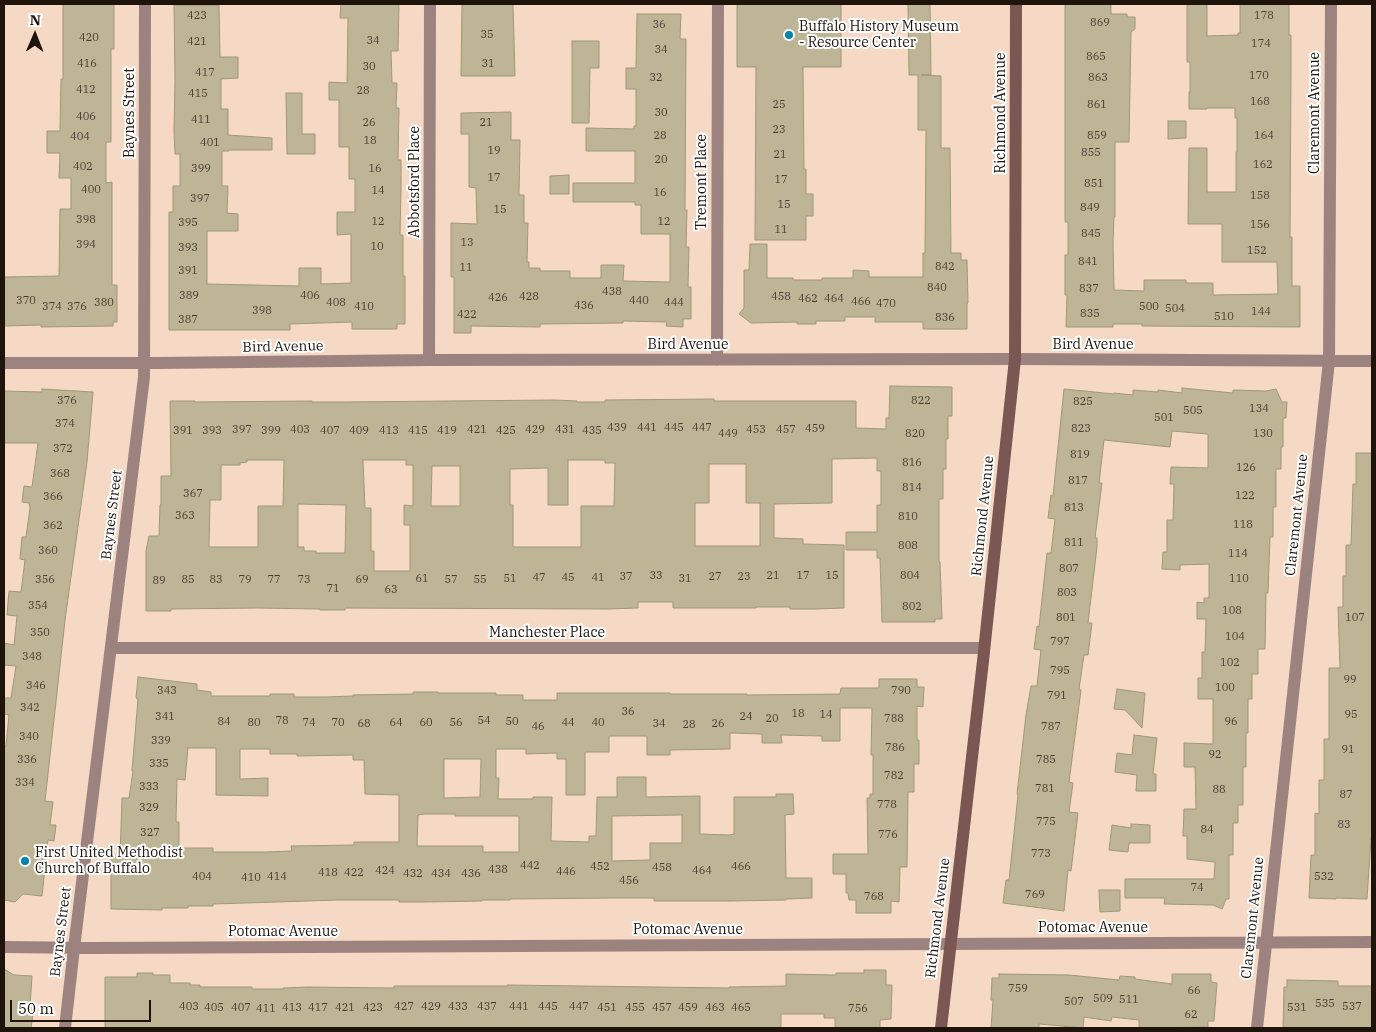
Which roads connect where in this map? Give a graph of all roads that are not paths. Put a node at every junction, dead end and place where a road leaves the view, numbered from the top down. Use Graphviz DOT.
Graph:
graph roads {
  1 [pos="145,4"];
  2 [pos="430,4"];
  3 [pos="718,4"];
  4 [pos="1016,4"];
  5 [pos="1331,4"];
  6 [pos="1015,359"];
  7 [pos="430,360"];
  8 [pos="717,360"];
  9 [pos="1329,361"];
  10 [pos="1372,361"];
  11 [pos="4,363"];
  12 [pos="144,363"];
  13 [pos="111,648"];
  14 [pos="984,648"];
  15 [pos="1266,942"];
  16 [pos="1372,942"];
  17 [pos="950,944"];
  18 [pos="4,947"];
  19 [pos="74,948"];
  20 [pos="65,1028"];
  21 [pos="941,1028"];
  22 [pos="1257,1028"];
  1 -- 12 [label="street, Baynes Street"];
  2 -- 7 [label="street, Abbotsford Place"];
  3 -- 8 [label="street, Tremont Place"];
  4 -- 6 [label="street, Richmond Avenue"];
  5 -- 9 [label="street, Claremont Avenue"];
  6 -- 8 [label="street, Bird Avenue"];
  6 -- 9 [label="street, Bird Avenue"];
  6 -- 14 [label="street, Richmond Avenue"];
  7 -- 8 [label="street, Bird Avenue"];
  7 -- 12 [label="street, Bird Avenue"];
  9 -- 10 [label="street, Bird Avenue"];
  9 -- 15 [label="street, Claremont Avenue"];
  11 -- 12 [label="street, Bird Avenue"];
  12 -- 13 [label="street, Baynes Street"];
  13 -- 14 [label="street, Manchester Place"];
  13 -- 19 [label="street, Baynes Street"];
  14 -- 17 [label="street, Richmond Avenue"];
  15 -- 16 [label="street, Potomac Avenue"];
  15 -- 17 [label="street, Potomac Avenue"];
  15 -- 22 [label="street, Claremont Avenue"];
  17 -- 19 [label="street, Potomac Avenue"];
  17 -- 21 [label="street, Richmond Avenue"];
  18 -- 19 [label="street, Potomac Avenue"];
  19 -- 20 [label="street, Baynes Street"];
}
